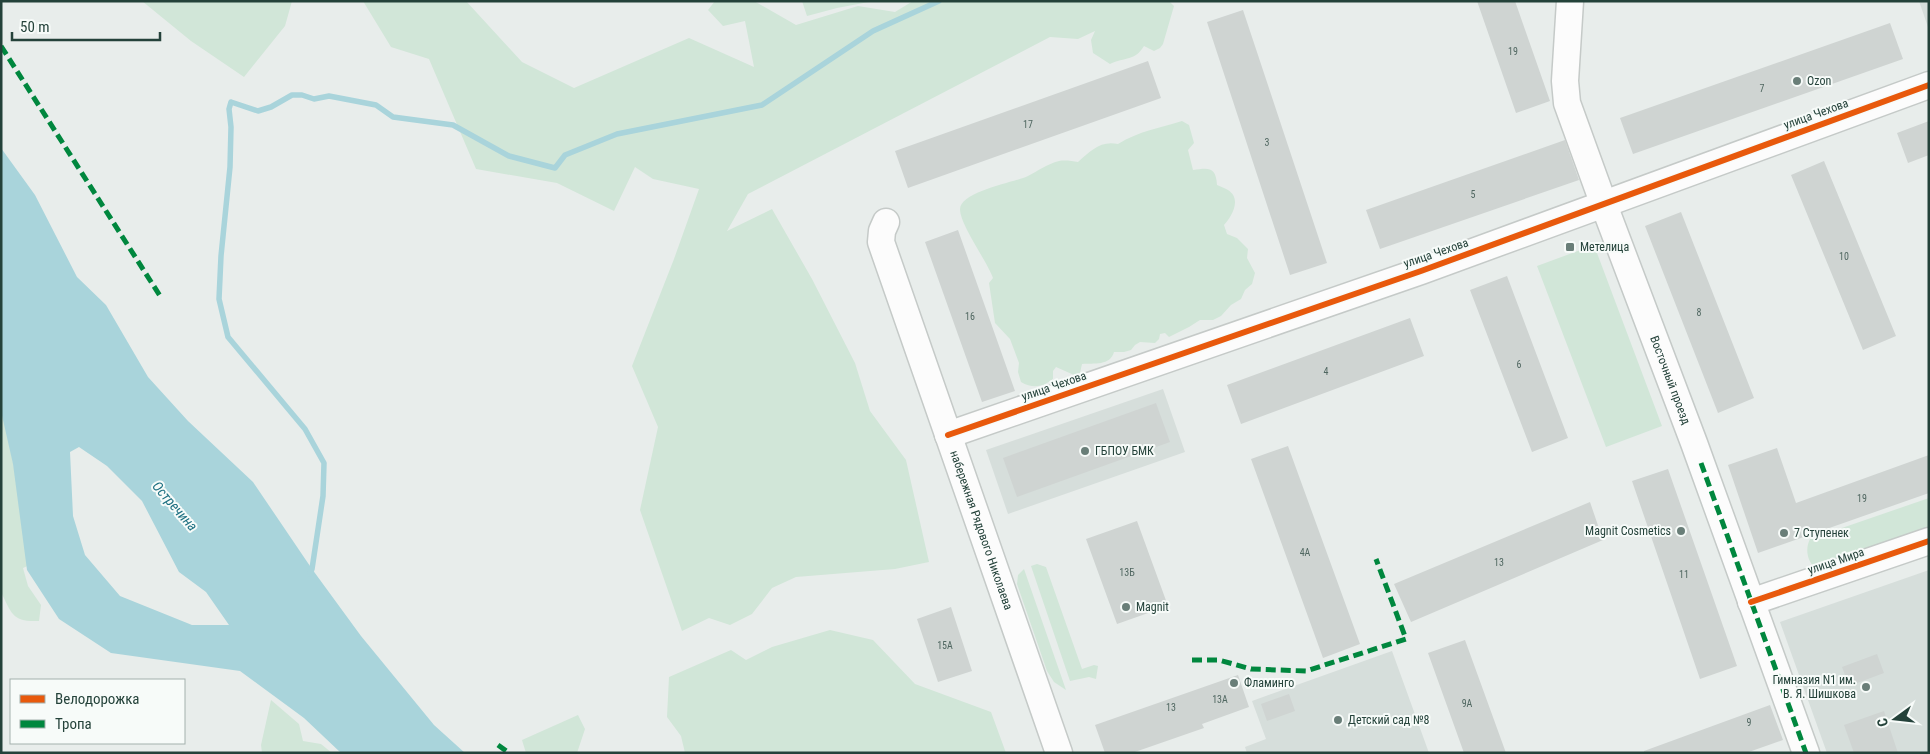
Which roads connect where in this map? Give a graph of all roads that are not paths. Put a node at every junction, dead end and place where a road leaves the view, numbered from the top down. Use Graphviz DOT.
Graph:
graph roads {
  1 [pos="1570,1"];
  2 [pos="1929,85"];
  3 [pos="1604,205"];
  4 [pos="886,222"];
  5 [pos="948,435"];
  6 [pos="1929,541"];
  7 [pos="1751,602"];
  8 [pos="1059,753"];
  9 [pos="1806,753"];
  1 -- 3 [label="street, Восточный проезд"];
  2 -- 3 [label="street, улица Чехова"];
  3 -- 5 [label="street, улица Чехова"];
  3 -- 7 [label="street, Восточный проезд"];
  4 -- 5 [label="street, набережная Рядового Николаева"];
  5 -- 8 [label="street, набережная Рядового Николаева"];
  6 -- 7 [label="street, улица Мира"];
  7 -- 9 [label="street, Восточный проезд"];
}
